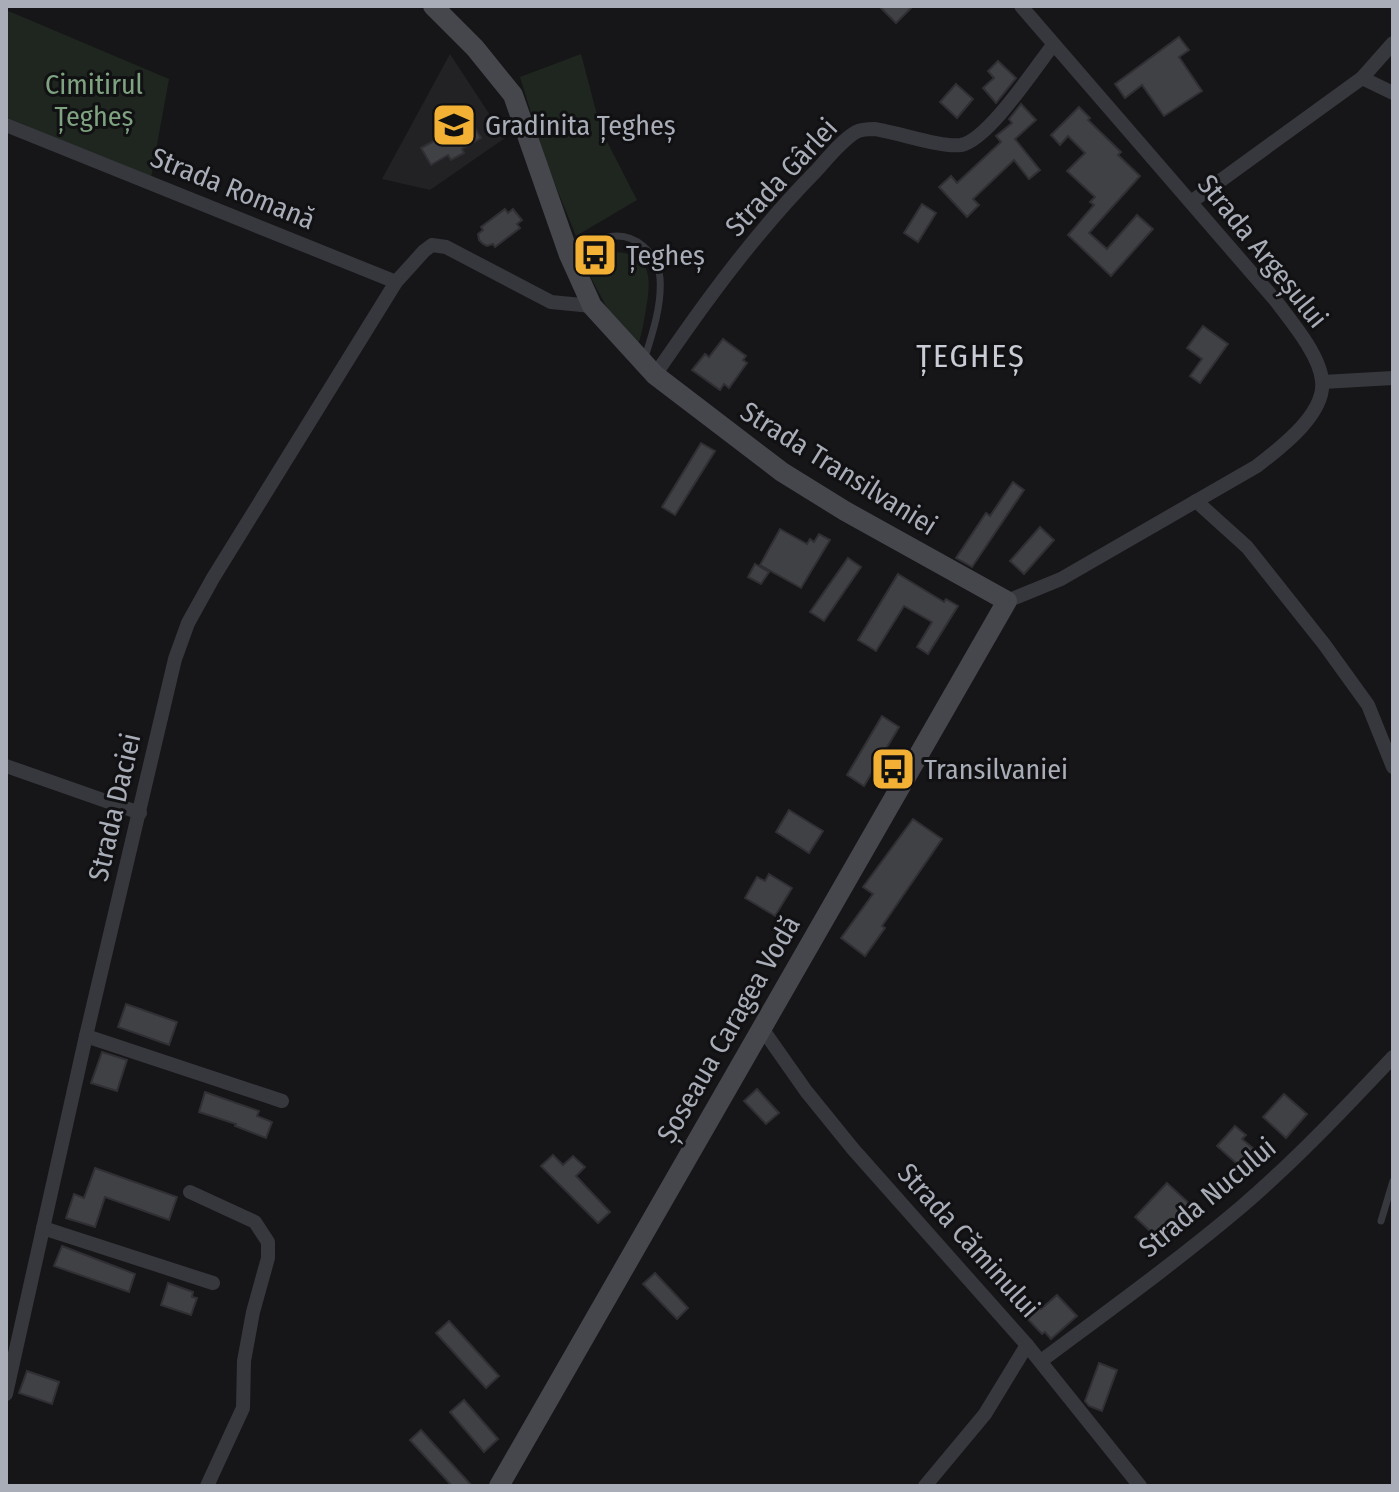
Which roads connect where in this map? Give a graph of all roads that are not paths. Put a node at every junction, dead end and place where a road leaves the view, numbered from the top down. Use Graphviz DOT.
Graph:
graph roads {
  1 [pos="433,6"];
  2 [pos="1021,6"];
  3 [pos="1393,43"];
  4 [pos="1053,45"];
  5 [pos="1362,78"];
  6 [pos="1393,93"];
  7 [pos="6,125"];
  8 [pos="1191,202"];
  9 [pos="574,266"];
  10 [pos="396,282"];
  11 [pos="592,306"];
  12 [pos="649,369"];
  13 [pos="1393,378"];
  14 [pos="1323,382"];
  15 [pos="1196,501"];
  16 [pos="1007,601"];
  17 [pos="6,766"];
  18 [pos="1393,767"];
  19 [pos="140,813"];
  20 [pos="761,1027"];
  21 [pos="86,1036"];
  22 [pos="1393,1057"];
  23 [pos="282,1101"];
  24 [pos="1393,1181"];
  25 [pos="190,1192"];
  26 [pos="1381,1221"];
  27 [pos="43,1228"];
  28 [pos="213,1283"];
  29 [pos="1027,1345"];
  30 [pos="1041,1361"];
  31 [pos="6,1394"];
  32 [pos="207,1486"];
  33 [pos="499,1486"];
  34 [pos="925,1486"];
  35 [pos="1140,1486"];
  1 -- 9 [label="street, Strada Transilvaniei"];
  2 -- 4 [label="street, Strada Argeșului"];
  3 -- 5 [label="street"];
  4 -- 8 [label="street, Strada Argeșului"];
  4 -- 12 [label="street, Strada Gârlei"];
  5 -- 6 [label="street"];
  5 -- 8 [label="street"];
  7 -- 10 [label="street, Strada Romană"];
  8 -- 14 [label="street, Strada Argeșului"];
  9 -- 11 [label="street, Strada Transilvaniei"];
  9 -- 12 [label="lane"];
  10 -- 11 [label="street, Strada Daciei"];
  10 -- 19 [label="street, Strada Daciei"];
  11 -- 12 [label="street, Strada Transilvaniei"];
  12 -- 16 [label="street, Strada Transilvaniei"];
  13 -- 14 [label="street"];
  14 -- 15 [label="street"];
  15 -- 16 [label="street"];
  15 -- 18 [label="street"];
  16 -- 20 [label="street, Șoseaua Caragea Vodă"];
  17 -- 19 [label="street"];
  19 -- 21 [label="street, Strada Daciei"];
  20 -- 29 [label="street, Strada Căminului"];
  20 -- 33 [label="street, Șoseaua Caragea Vodă"];
  21 -- 23 [label="street"];
  21 -- 27 [label="street, Strada Daciei"];
  22 -- 30 [label="street, Strada Nucului"];
  24 -- 26 [label="lane"];
  25 -- 32 [label="street"];
  27 -- 28 [label="street"];
  27 -- 31 [label="street, Strada Daciei"];
  29 -- 30 [label="street, Strada Căminului"];
  29 -- 34 [label="street"];
  30 -- 35 [label="street, Strada Căminului"];
}
